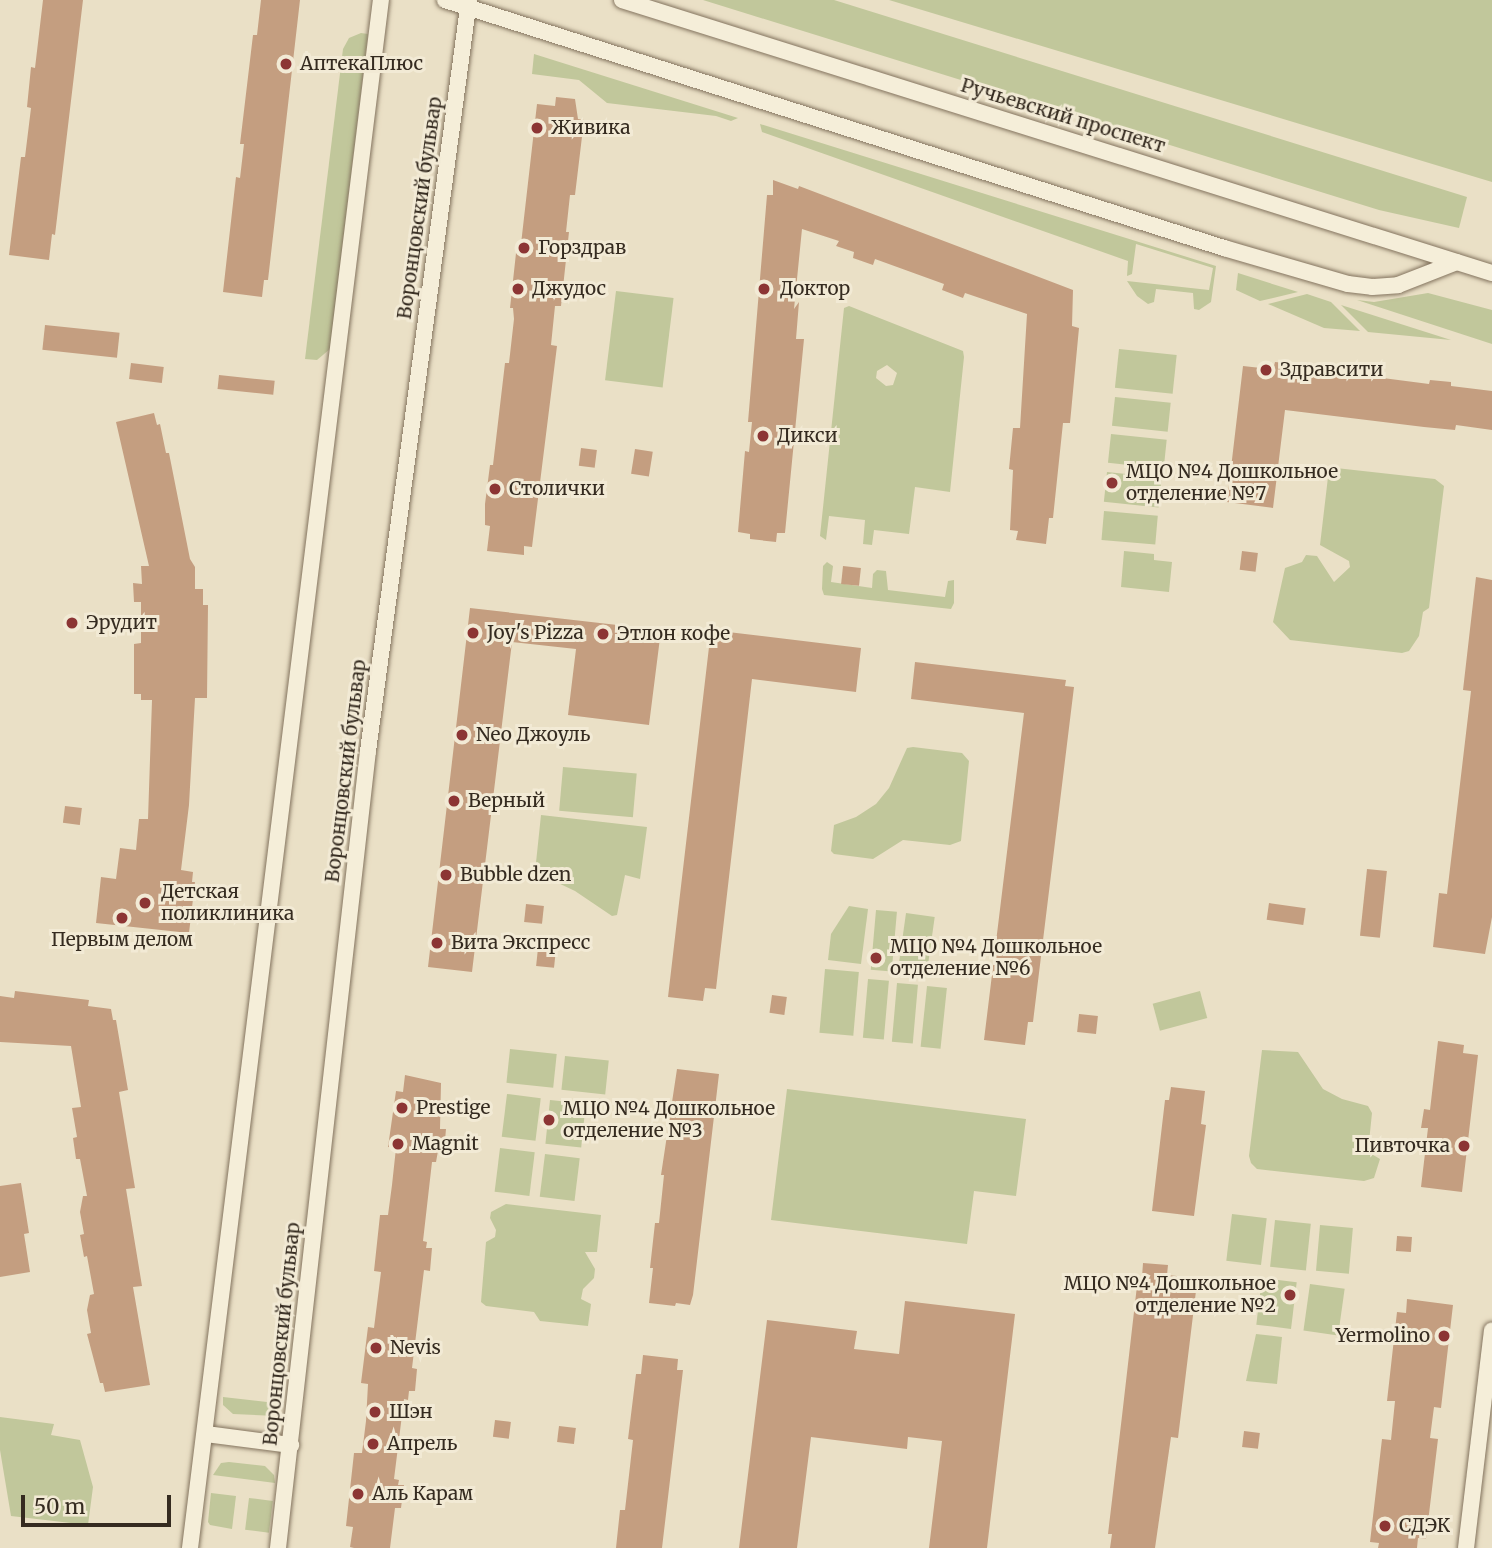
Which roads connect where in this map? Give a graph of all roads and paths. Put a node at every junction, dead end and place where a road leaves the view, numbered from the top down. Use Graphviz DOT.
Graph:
graph roads {
  1 [pos="381,0"];
  2 [pos="445,0"];
  3 [pos="622,0"];
  4 [pos="469,3"];
  5 [pos="1457,262"];
  6 [pos="1492,273"];
  7 [pos="1492,1331"];
  8 [pos="206,1434"];
  9 [pos="291,1445"];
  10 [pos="190,1548"];
  11 [pos="278,1548"];
  12 [pos="1466,1548"];
  1 -- 8 [label="street"];
  2 -- 4 [label="street"];
  3 -- 5 [label="street, Ручьевский проспект"];
  4 -- 5 [label="street"];
  4 -- 9 [label="street, Воронцовский бульвар"];
  5 -- 6 [label="street, Ручьевский проспект"];
  7 -- 12 [label="street"];
  8 -- 9 [label="street"];
  8 -- 10 [label="street"];
  9 -- 11 [label="street, Воронцовский бульвар"];
}
